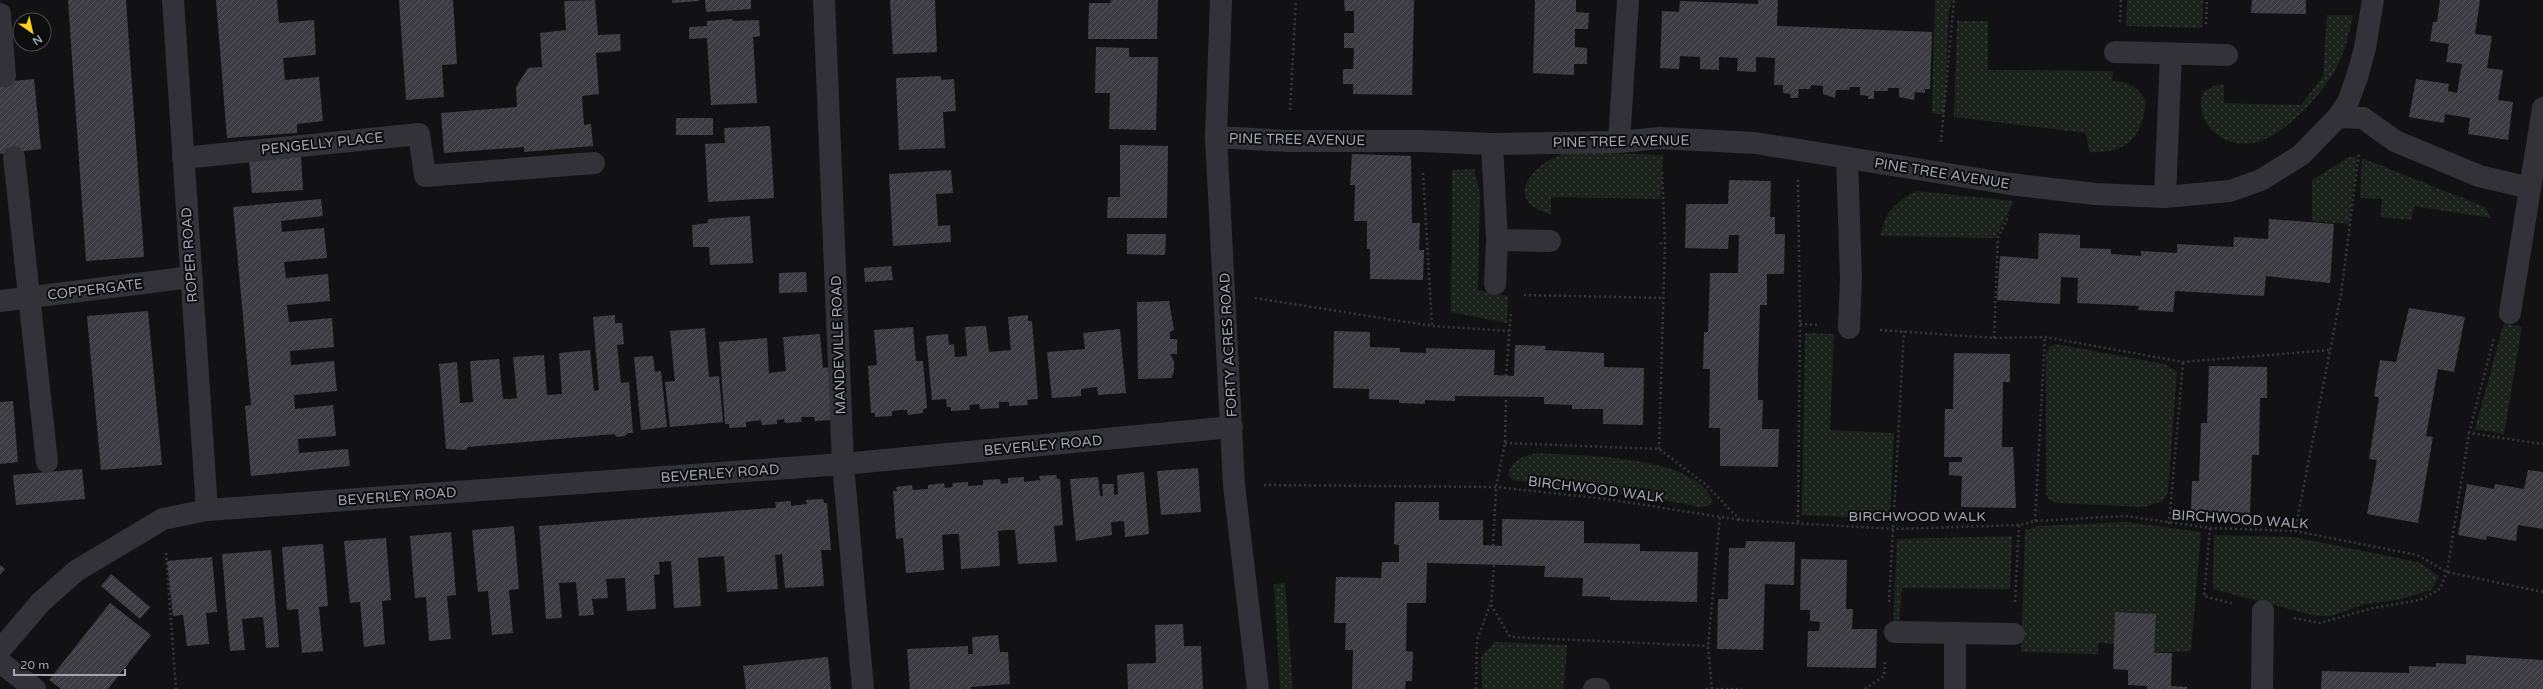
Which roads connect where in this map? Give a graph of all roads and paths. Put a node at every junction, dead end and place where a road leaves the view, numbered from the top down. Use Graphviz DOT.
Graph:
graph roads {
  1 [pos="173,0"];
  2 [pos="824,0"];
  3 [pos="1221,0"];
  4 [pos="1296,0"];
  5 [pos="1628,0"];
  6 [pos="1954,0"];
  7 [pos="2207,0"];
  8 [pos="2373,0"];
  9 [pos="0,14"];
  10 [pos="2206,27"];
  11 [pos="2115,52"];
  12 [pos="2171,54"];
  13 [pos="2227,55"];
  14 [pos="5,76"];
  15 [pos="2543,108"];
  16 [pos="2338,117"];
  17 [pos="2363,118"];
  18 [pos="1216,137"];
  19 [pos="1660,138"];
  20 [pos="1288,141"];
  21 [pos="1421,141"];
  22 [pos="1619,142"];
  23 [pos="1492,144"];
  24 [pos="1797,150"];
  25 [pos="14,157"];
  26 [pos="182,158"];
  27 [pos="1848,158"];
  28 [pos="594,163"];
  29 [pos="1938,172"];
  30 [pos="2010,184"];
  31 [pos="2530,188"];
  32 [pos="2165,197"];
  33 [pos="1497,240"];
  34 [pos="1550,241"];
  35 [pos="1660,243"];
  36 [pos="1665,244"];
  37 [pos="191,277"];
  38 [pos="1504,289"];
  39 [pos="1225,294"];
  40 [pos="29,298"];
  41 [pos="1664,298"];
  42 [pos="0,301"];
  43 [pos="2510,313"];
  44 [pos="1800,324"];
  45 [pos="1432,326"];
  46 [pos="1848,328"];
  47 [pos="1509,331"];
  48 [pos="1904,331"];
  49 [pos="2045,337"];
  50 [pos="1994,338"];
  51 [pos="2331,350"];
  52 [pos="2183,362"];
  53 [pos="1506,376"];
  54 [pos="1506,397"];
  55 [pos="1232,427"];
  56 [pos="2469,433"];
  57 [pos="1505,443"];
  58 [pos="2543,444"];
  59 [pos="1659,449"];
  60 [pos="47,462"];
  61 [pos="843,464"];
  62 [pos="1234,485"];
  63 [pos="1496,487"];
  64 [pos="207,510"];
  65 [pos="1720,516"];
  66 [pos="163,519"];
  67 [pos="1740,520"];
  68 [pos="2035,521"];
  69 [pos="1798,523"];
  70 [pos="2169,524"];
  71 [pos="2019,525"];
  72 [pos="2210,528"];
  73 [pos="1894,529"];
  74 [pos="2295,531"];
  75 [pos="1493,546"];
  76 [pos="1494,565"];
  77 [pos="2446,572"];
  78 [pos="2543,592"];
  79 [pos="1490,605"];
  80 [pos="1889,608"];
  81 [pos="2263,611"];
  82 [pos="1895,632"];
  83 [pos="1955,633"];
  84 [pos="2014,634"];
  85 [pos="1708,646"];
  86 [pos="0,650"];
  87 [pos="1886,654"];
  88 [pos="0,662"];
  89 [pos="1712,688"];
  90 [pos="35,689"];
  91 [pos="176,689"];
  92 [pos="863,689"];
  93 [pos="1258,689"];
  94 [pos="1476,689"];
  95 [pos="1594,689"];
  96 [pos="1599,689"];
  97 [pos="1706,689"];
  98 [pos="1742,689"];
  99 [pos="1865,689"];
  100 [pos="1955,689"];
  101 [pos="2262,689"];
  1 -- 26 [label="street, ROPER ROAD"];
  2 -- 61 [label="street, MANDEVILLE ROAD"];
  3 -- 18 [label="street, FORTY ACRES ROAD"];
  4 -- 20 [label="path"];
  5 -- 22 [label="street"];
  6 -- 29 [label="path"];
  7 -- 10 [label="path"];
  8 -- 16 [label="street, PINE TREE AVENUE"];
  9 -- 14 [label="street"];
  11 -- 12 [label="street"];
  12 -- 13 [label="street"];
  12 -- 32 [label="street"];
  15 -- 31 [label="street"];
  16 -- 17 [label="street"];
  16 -- 32 [label="street, PINE TREE AVENUE"];
  17 -- 31 [label="street"];
  17 -- 51 [label="path"];
  18 -- 20 [label="street, PINE TREE AVENUE"];
  18 -- 39 [label="street, FORTY ACRES ROAD"];
  19 -- 22 [label="street, PINE TREE AVENUE"];
  19 -- 24 [label="street, PINE TREE AVENUE"];
  19 -- 36 [label="path"];
  20 -- 21 [label="street, PINE TREE AVENUE"];
  21 -- 23 [label="street, PINE TREE AVENUE"];
  21 -- 45 [label="path"];
  22 -- 23 [label="street, PINE TREE AVENUE"];
  23 -- 33 [label="street"];
  24 -- 27 [label="street, PINE TREE AVENUE"];
  24 -- 44 [label="path"];
  25 -- 40 [label="street"];
  26 -- 28 [label="street, PENGELLY PLACE"];
  26 -- 37 [label="street, ROPER ROAD"];
  27 -- 29 [label="street, PINE TREE AVENUE"];
  27 -- 46 [label="street"];
  29 -- 30 [label="street, PINE TREE AVENUE"];
  30 -- 32 [label="street, PINE TREE AVENUE"];
  30 -- 50 [label="path"];
  31 -- 43 [label="street"];
  33 -- 34 [label="street"];
  33 -- 38 [label="street"];
  35 -- 36 [label="path"];
  36 -- 41 [label="path"];
  37 -- 40 [label="street, COPPERGATE"];
  37 -- 64 [label="street, ROPER ROAD"];
  38 -- 41 [label="path"];
  38 -- 47 [label="path"];
  39 -- 45 [label="path"];
  39 -- 55 [label="street, FORTY ACRES ROAD"];
  40 -- 42 [label="street, COPPERGATE"];
  40 -- 60 [label="street"];
  41 -- 59 [label="path"];
  43 -- 56 [label="path"];
  44 -- 46 [label="path"];
  44 -- 69 [label="path"];
  45 -- 47 [label="path"];
  46 -- 48 [label="path"];
  47 -- 53 [label="path"];
  48 -- 50 [label="path"];
  48 -- 73 [label="path"];
  49 -- 50 [label="path"];
  49 -- 52 [label="path"];
  49 -- 68 [label="path"];
  51 -- 52 [label="path"];
  51 -- 74 [label="path"];
  52 -- 70 [label="path"];
  54 -- 57 [label="path"];
  55 -- 61 [label="street, BEVERLEY ROAD"];
  55 -- 62 [label="street, FORTY ACRES ROAD"];
  56 -- 58 [label="path"];
  56 -- 77 [label="path"];
  57 -- 59 [label="path"];
  57 -- 63 [label="path"];
  59 -- 67 [label="path"];
  61 -- 64 [label="street, BEVERLEY ROAD"];
  61 -- 92 [label="street, MANDEVILLE ROAD"];
  62 -- 63 [label="path, BIRCHWOOD WALK"];
  62 -- 93 [label="street, FORTY ACRES ROAD"];
  63 -- 65 [label="path, BIRCHWOOD WALK"];
  63 -- 75 [label="path"];
  64 -- 66 [label="street, BEVERLEY ROAD"];
  65 -- 67 [label="path, BIRCHWOOD WALK"];
  65 -- 85 [label="path"];
  66 -- 86 [label="street, BEVERLEY ROAD"];
  66 -- 91 [label="path"];
  67 -- 69 [label="path, BIRCHWOOD WALK"];
  68 -- 70 [label="path, BIRCHWOOD WALK"];
  68 -- 71 [label="path, BIRCHWOOD WALK"];
  69 -- 73 [label="path, BIRCHWOOD WALK"];
  70 -- 72 [label="path, BIRCHWOOD WALK"];
  71 -- 73 [label="path, BIRCHWOOD WALK"];
  71 -- 84 [label="path"];
  72 -- 74 [label="path, BIRCHWOOD WALK"];
  72 -- 81 [label="path"];
  73 -- 80 [label="path"];
  74 -- 77 [label="path, BIRCHWOOD WALK"];
  76 -- 79 [label="path"];
  77 -- 78 [label="path, BIRCHWOOD WALK"];
  77 -- 81 [label="path"];
  79 -- 85 [label="path"];
  79 -- 94 [label="path"];
  81 -- 101 [label="street"];
  82 -- 83 [label="street"];
  83 -- 84 [label="street"];
  83 -- 100 [label="street"];
  85 -- 89 [label="path"];
  87 -- 99 [label="path"];
  88 -- 90 [label="street"];
  89 -- 97 [label="path"];
  89 -- 98 [label="path"];
  95 -- 96 [label="street"];
}
